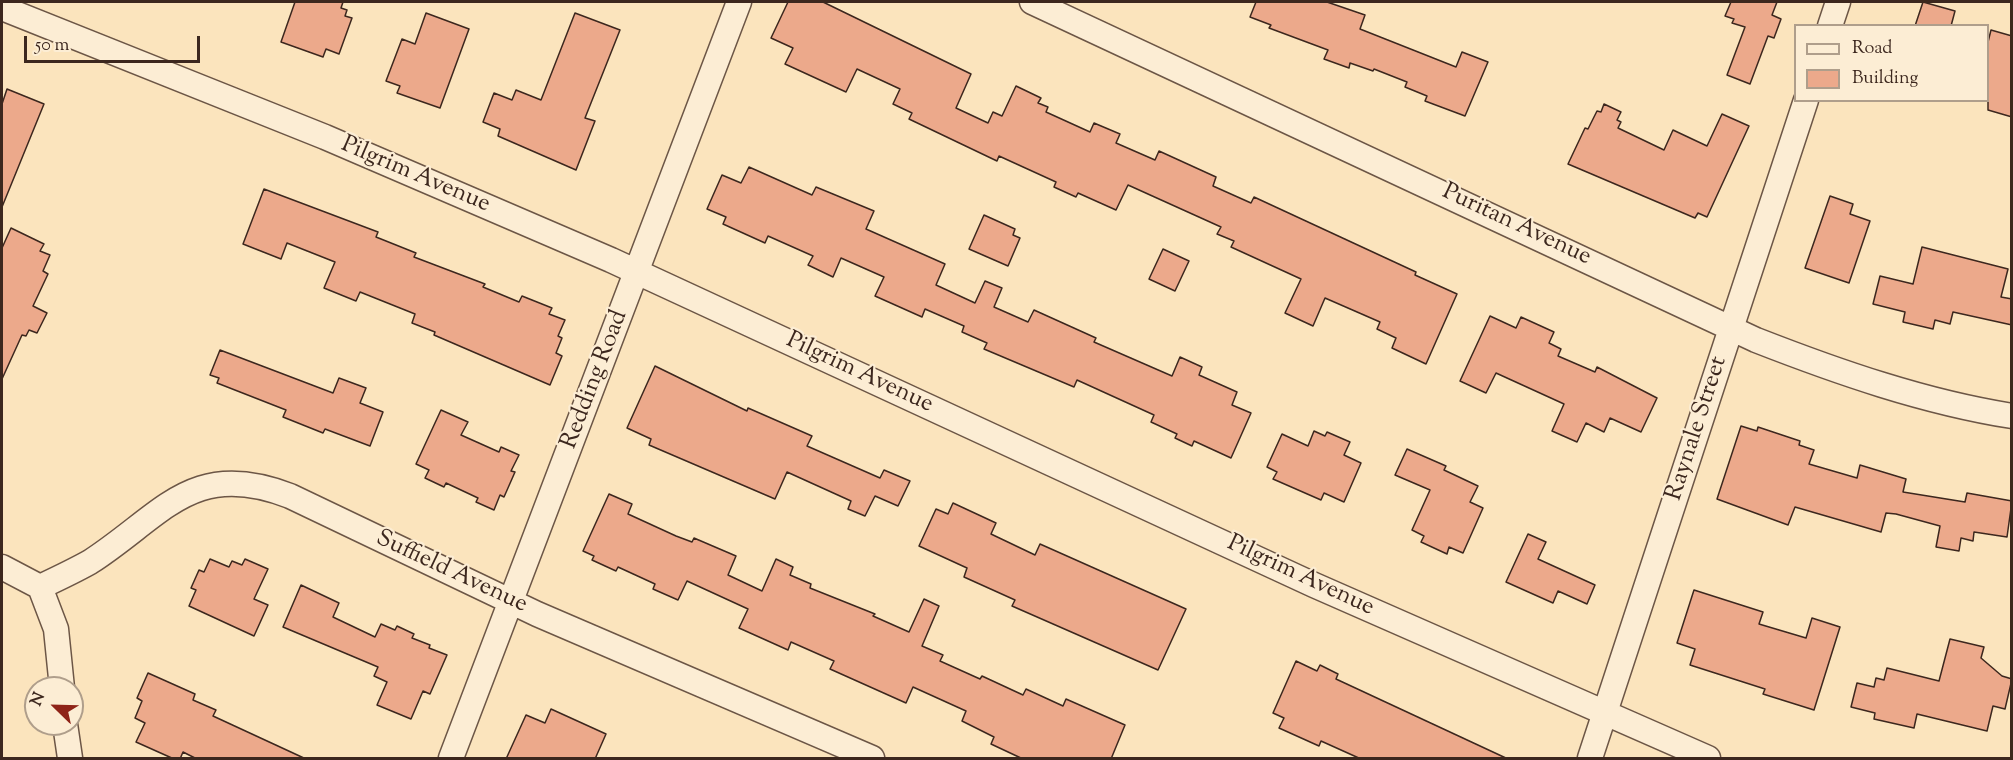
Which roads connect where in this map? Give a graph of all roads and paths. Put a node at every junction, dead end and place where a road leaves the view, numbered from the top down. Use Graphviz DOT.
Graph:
graph roads {
  1 [pos="739,2"];
  2 [pos="1032,2"];
  3 [pos="1838,2"];
  4 [pos="2,8"];
  5 [pos="1831,24"];
  6 [pos="1805,102"];
  7 [pos="637,272"];
  8 [pos="1730,327"];
  9 [pos="2012,416"];
  10 [pos="2,567"];
  11 [pos="40,587"];
  12 [pos="513,602"];
  13 [pos="61,676"];
  14 [pos="1605,715"];
  15 [pos="67,736"];
  16 [pos="70,759"];
  17 [pos="452,759"];
  18 [pos="872,759"];
  19 [pos="1590,759"];
  20 [pos="1708,759"];
  1 -- 7 [label="street, Redding Road"];
  2 -- 8 [label="street, Puritan Avenue"];
  3 -- 5 [label="street"];
  4 -- 7 [label="street, Pilgrim Avenue"];
  6 -- 8 [label="street, Raynale Street"];
  7 -- 12 [label="street, Redding Road"];
  7 -- 14 [label="street, Pilgrim Avenue"];
  8 -- 9 [label="street, Puritan Avenue"];
  8 -- 14 [label="street, Raynale Street"];
  10 -- 11 [label="street"];
  11 -- 12 [label="street, Suffield Avenue"];
  11 -- 13 [label="street"];
  12 -- 17 [label="street, Redding Road"];
  12 -- 18 [label="street, Suffield Avenue"];
  14 -- 19 [label="street, Raynale Street"];
  14 -- 20 [label="street, Pilgrim Avenue"];
  15 -- 16 [label="street"];
}
